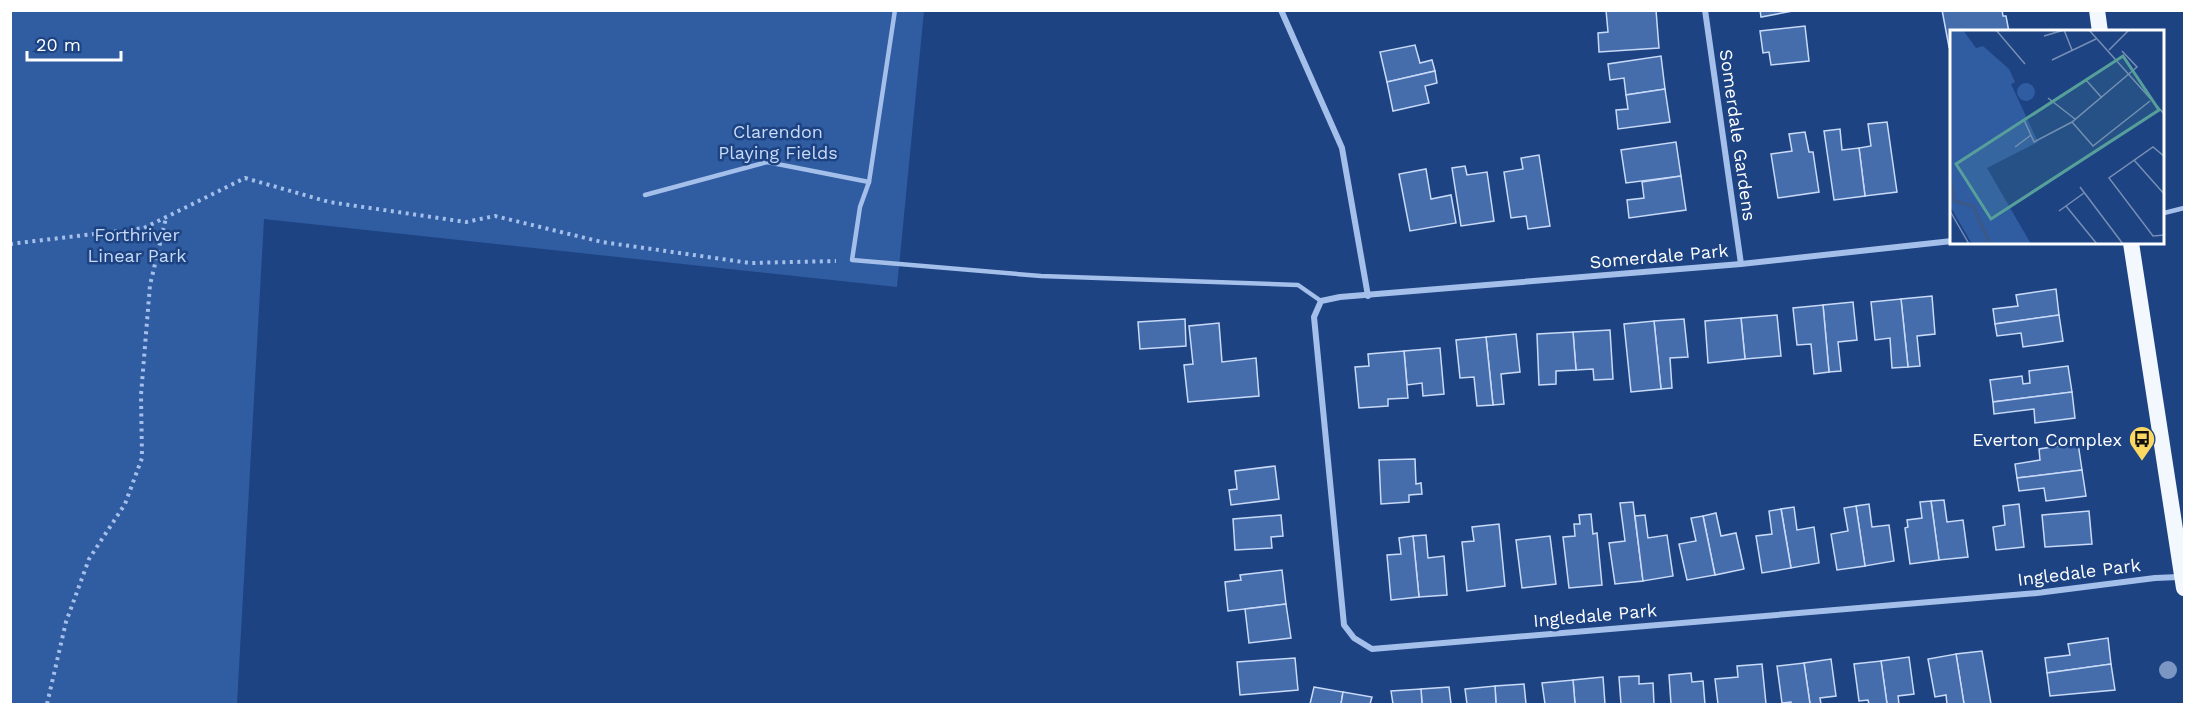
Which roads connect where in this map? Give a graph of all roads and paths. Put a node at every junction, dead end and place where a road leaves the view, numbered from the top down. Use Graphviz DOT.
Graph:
graph roads {
  1 [pos="895,10"];
  2 [pos="1281,10"];
  3 [pos="1705,10"];
  4 [pos="2097,10"];
  5 [pos="2100,30"];
  6 [pos="869,182"];
  7 [pos="645,195"];
  8 [pos="2184,208"];
  9 [pos="2165,213"];
  10 [pos="167,217"];
  11 [pos="1950,241"];
  12 [pos="10,244"];
  13 [pos="2131,244"];
  14 [pos="852,260"];
  15 [pos="1741,264"];
  16 [pos="1368,296"];
  17 [pos="1321,301"];
  18 [pos="2184,583"];
  19 [pos="47,705"];
  1 -- 6 [label="lane"];
  2 -- 16 [label="street"];
  3 -- 15 [label="street, Somerdale Gardens"];
  4 -- 5 [label="highway"];
  6 -- 7 [label="lane"];
  6 -- 14 [label="lane"];
  8 -- 9 [label="lane"];
  10 -- 12 [label="path"];
  10 -- 14 [label="path"];
  10 -- 19 [label="path"];
  11 -- 15 [label="street, Somerdale Park"];
  13 -- 18 [label="highway"];
  14 -- 17 [label="lane"];
  15 -- 16 [label="street, Somerdale Park"];
  16 -- 17 [label="street, Somerdale Park"];
  17 -- 18 [label="street, Ingledale Park"];
}
